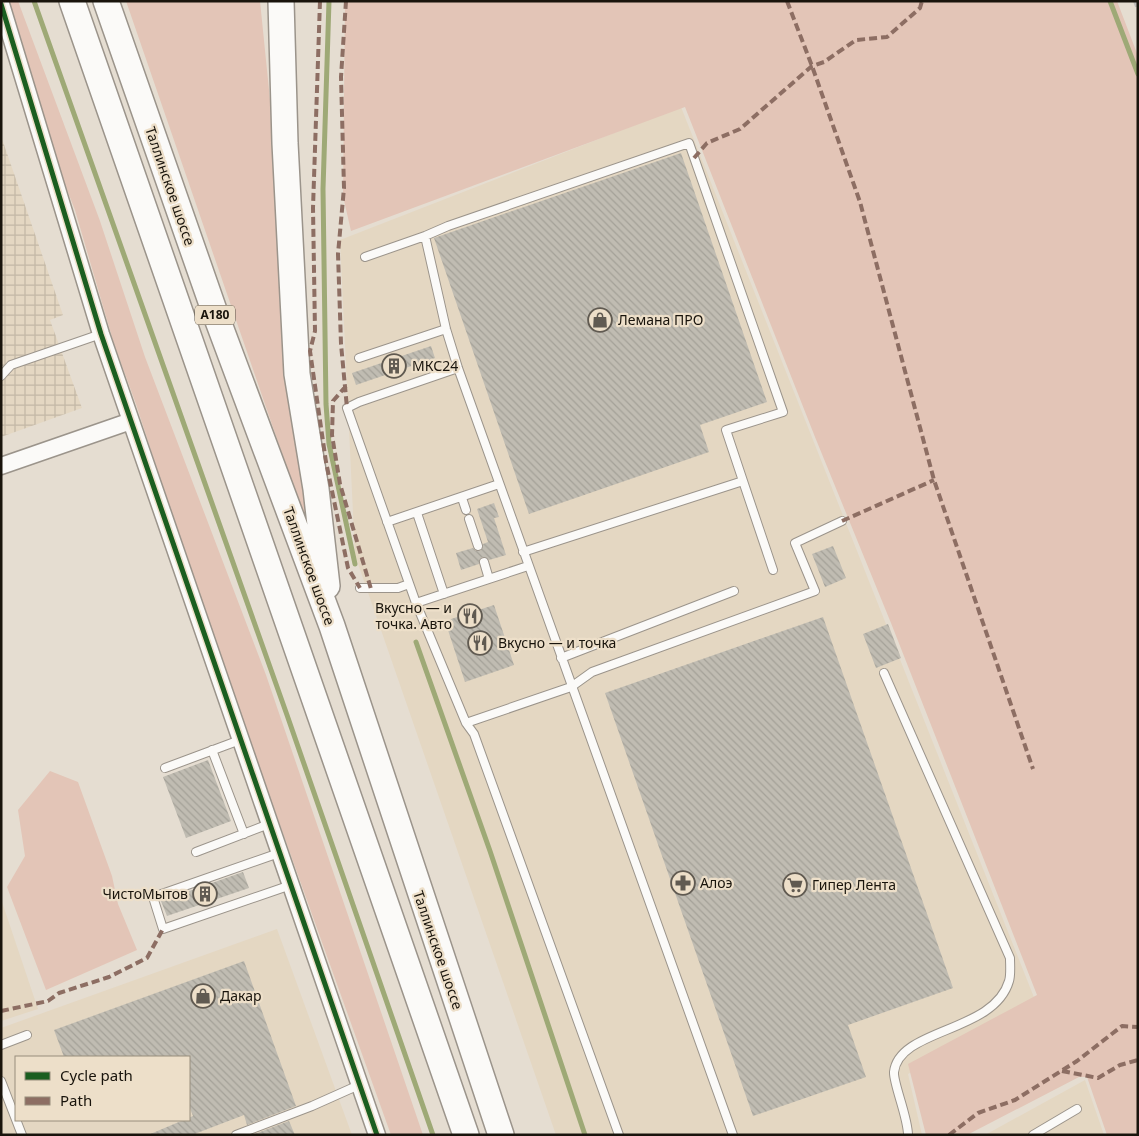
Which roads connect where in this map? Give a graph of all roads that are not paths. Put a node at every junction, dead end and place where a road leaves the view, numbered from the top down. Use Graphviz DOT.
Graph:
graph roads {
  1 [pos="72,1"];
  2 [pos="106,1"];
  3 [pos="268,1"];
  4 [pos="281,1"];
  5 [pos="1,4"];
  6 [pos="285,143"];
  7 [pos="425,236"];
  8 [pos="365,257"];
  9 [pos="446,329"];
  10 [pos="101,334"];
  11 [pos="359,358"];
  12 [pos="458,368"];
  13 [pos="1,376"];
  14 [pos="131,421"];
  15 [pos="1,466"];
  16 [pos="743,481"];
  17 [pos="499,484"];
  18 [pos="462,498"];
  19 [pos="466,510"];
  20 [pos="416,512"];
  21 [pos="469,519"];
  22 [pos="387,522"];
  23 [pos="842,522"];
  24 [pos="478,546"];
  25 [pos="523,552"];
  26 [pos="484,562"];
  27 [pos="528,566"];
  28 [pos="773,570"];
  29 [pos="490,579"];
  30 [pos="409,584"];
  31 [pos="360,588"];
  32 [pos="734,591"];
  33 [pos="444,594"];
  34 [pos="416,603"];
  35 [pos="332,626"];
  36 [pos="561,658"];
  37 [pos="884,673"];
  38 [pos="571,687"];
  39 [pos="466,723"];
  40 [pos="240,740"];
  41 [pos="212,750"];
  42 [pos="165,768"];
  43 [pos="270,824"];
  44 [pos="244,834"];
  45 [pos="196,852"];
  46 [pos="279,853"];
  47 [pos="290,885"];
  48 [pos="27,1035"];
  49 [pos="1,1045"];
  50 [pos="1,1081"];
  51 [pos="359,1085"];
  52 [pos="1077,1109"];
  53 [pos="15,1117"];
  54 [pos="17,1121"];
  55 [pos="1048,1131"];
  56 [pos="22,1135"];
  57 [pos="236,1135"];
  58 [pos="377,1135"];
  59 [pos="466,1135"];
  60 [pos="501,1135"];
  61 [pos="619,1135"];
  62 [pos="733,1135"];
  63 [pos="908,1135"];
  64 [pos="1033,1135"];
  1 -- 59 [label="main road"];
  2 -- 35 [label="main road, Таллинское шоссе / A180"];
  3 -- 6 [label="main road"];
  4 -- 6 [label="main road"];
  5 -- 10 [label="street"];
  6 -- 35 [label="main road"];
  7 -- 8 [label="lane"];
  7 -- 9 [label="lane"];
  7 -- 16 [label="lane"];
  9 -- 11 [label="lane"];
  9 -- 12 [label="lane"];
  10 -- 13 [label="lane"];
  10 -- 14 [label="street"];
  12 -- 17 [label="lane"];
  12 -- 22 [label="lane"];
  14 -- 15 [label="street"];
  14 -- 40 [label="street"];
  16 -- 25 [label="lane"];
  16 -- 28 [label="lane"];
  17 -- 18 [label="lane"];
  17 -- 25 [label="lane"];
  18 -- 19 [label="lane"];
  18 -- 20 [label="lane"];
  20 -- 22 [label="lane"];
  20 -- 33 [label="lane"];
  21 -- 24 [label="lane"];
  22 -- 30 [label="lane"];
  23 -- 38 [label="lane"];
  25 -- 27 [label="lane"];
  26 -- 29 [label="lane"];
  27 -- 29 [label="lane"];
  27 -- 36 [label="lane"];
  29 -- 33 [label="lane"];
  30 -- 31 [label="lane"];
  30 -- 34 [label="lane"];
  32 -- 36 [label="lane"];
  33 -- 34 [label="lane"];
  34 -- 39 [label="lane"];
  35 -- 60 [label="main road, Таллинское шоссе"];
  36 -- 38 [label="lane"];
  37 -- 63 [label="lane"];
  38 -- 39 [label="lane"];
  38 -- 62 [label="lane"];
  39 -- 61 [label="lane"];
  40 -- 41 [label="lane"];
  40 -- 43 [label="street"];
  41 -- 42 [label="lane"];
  41 -- 44 [label="lane"];
  43 -- 44 [label="lane"];
  43 -- 46 [label="street"];
  44 -- 45 [label="lane"];
  46 -- 47 [label="street"];
  46 -- 47 [label="lane"];
  47 -- 51 [label="street"];
  48 -- 49 [label="lane"];
  50 -- 53 [label="lane"];
  51 -- 57 [label="lane"];
  51 -- 58 [label="street"];
  52 -- 55 [label="lane"];
  54 -- 56 [label="lane"];
  55 -- 64 [label="lane"];
}
